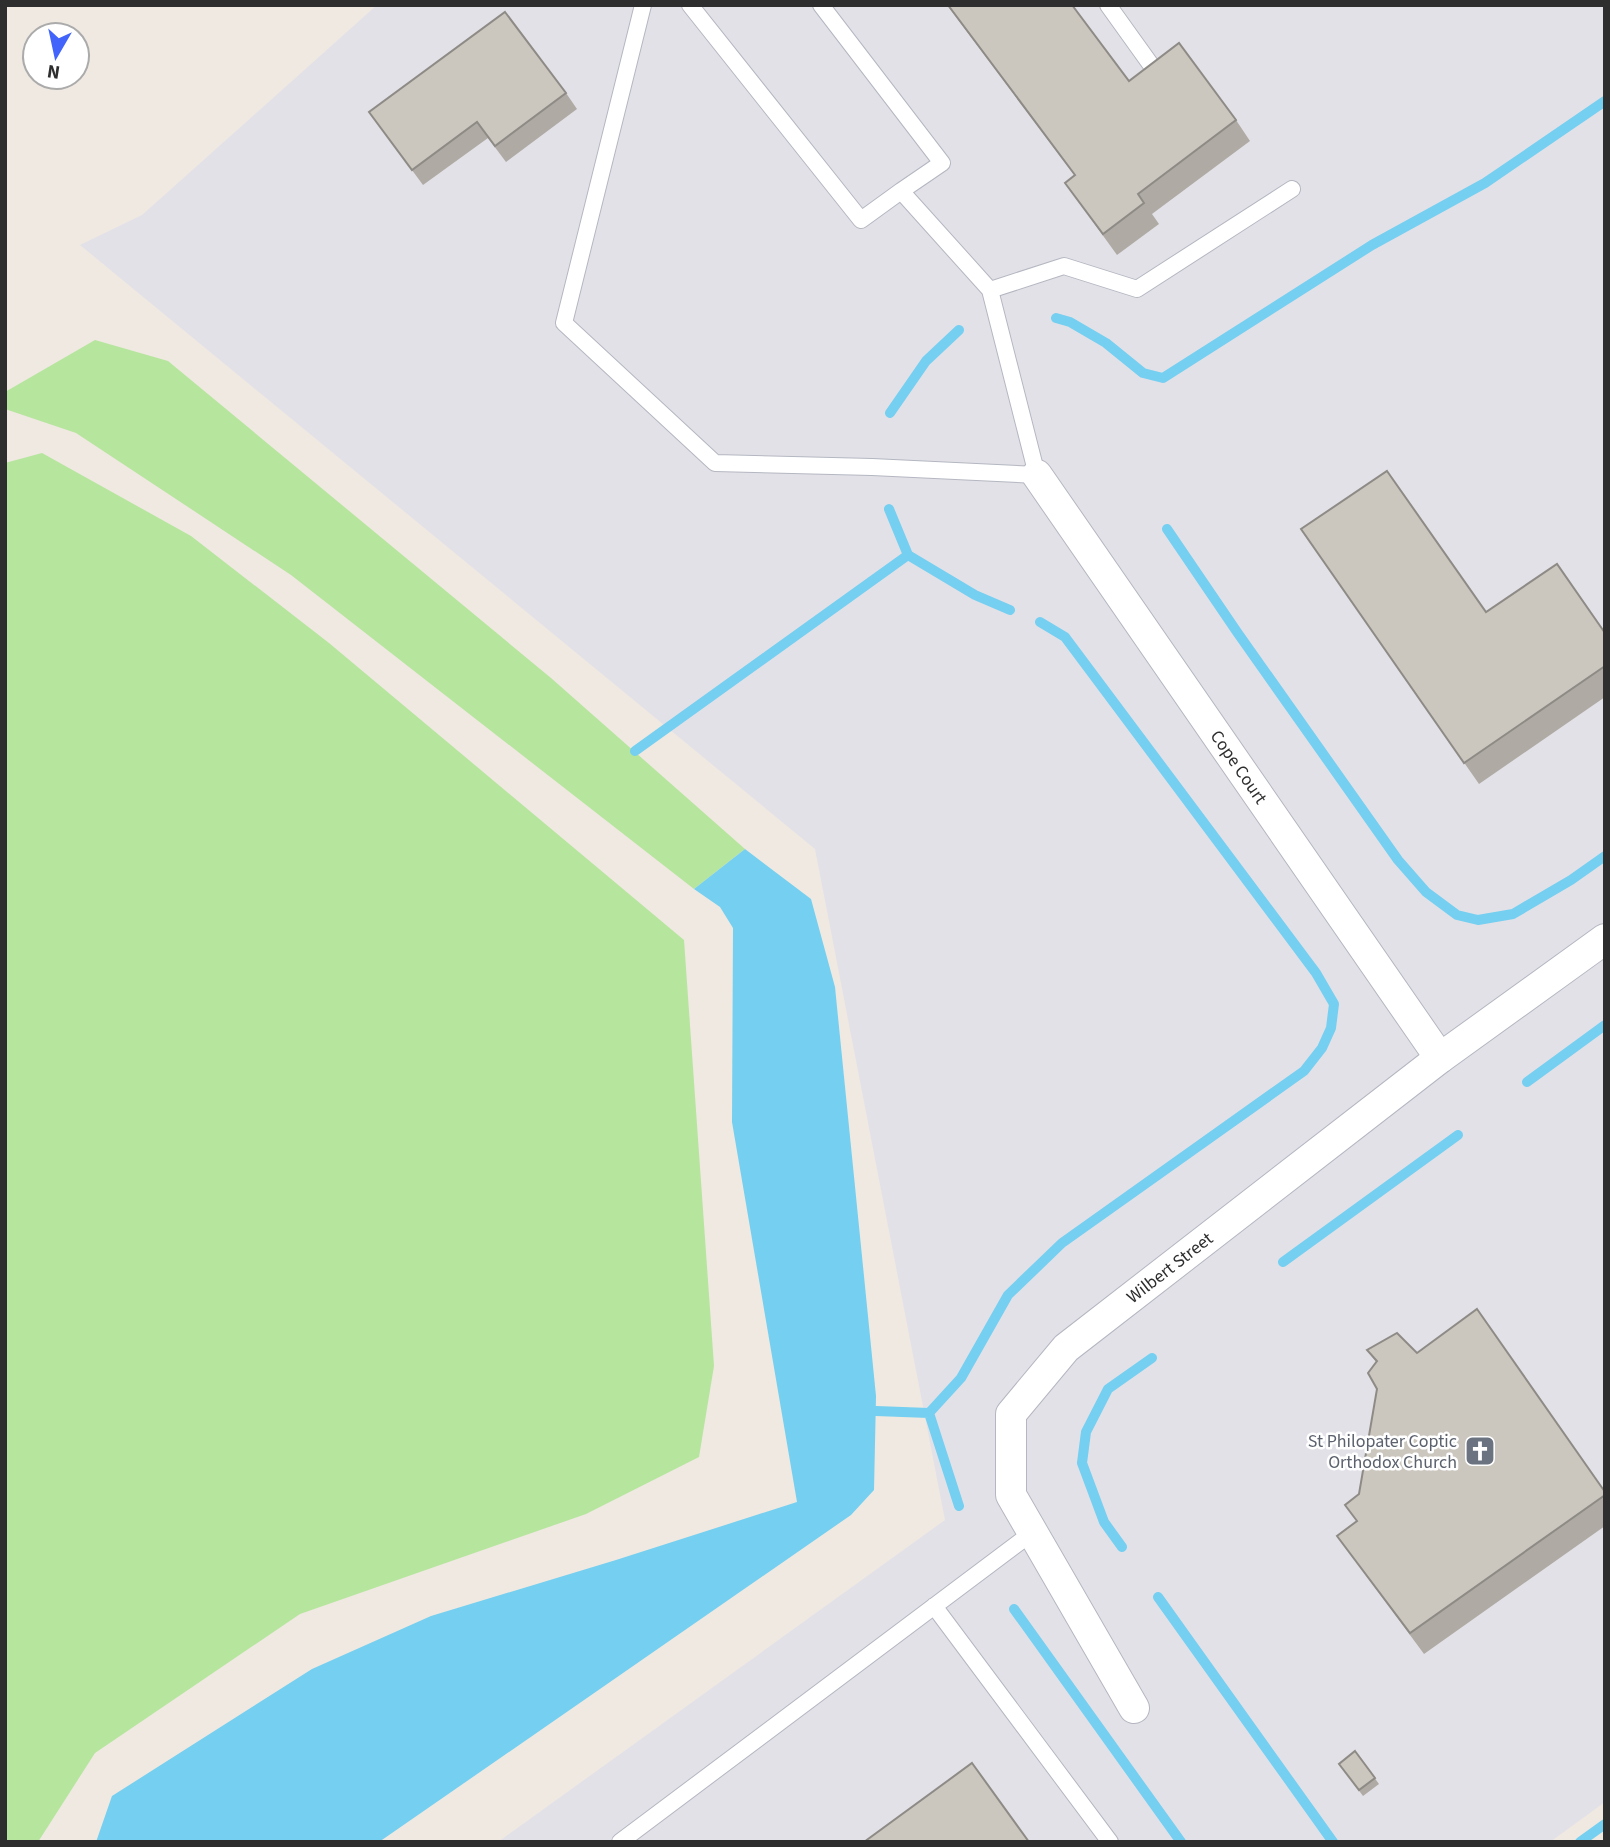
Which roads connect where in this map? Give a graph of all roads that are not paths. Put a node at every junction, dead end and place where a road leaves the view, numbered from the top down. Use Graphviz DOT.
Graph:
graph roads {
  1 [pos="643,5"];
  2 [pos="690,5"];
  3 [pos="821,5"];
  4 [pos="1108,5"];
  5 [pos="1151,65"];
  6 [pos="1292,189"];
  7 [pos="901,191"];
  8 [pos="990,290"];
  9 [pos="1037,475"];
  10 [pos="1605,939"];
  11 [pos="1440,1058"];
  12 [pos="1033,1532"];
  13 [pos="934,1606"];
  14 [pos="1134,1708"];
  15 [pos="620,1842"];
  16 [pos="1110,1842"];
  1 -- 9 [label="lane"];
  2 -- 7 [label="lane"];
  3 -- 7 [label="lane"];
  4 -- 5 [label="lane"];
  6 -- 8 [label="lane"];
  7 -- 8 [label="lane"];
  8 -- 9 [label="lane"];
  9 -- 11 [label="street, Cope Court"];
  10 -- 11 [label="street, Wilbert Street"];
  11 -- 12 [label="street, Wilbert Street"];
  12 -- 13 [label="lane"];
  12 -- 14 [label="street, Wilbert Street"];
  13 -- 15 [label="lane"];
  13 -- 16 [label="lane"];
}
